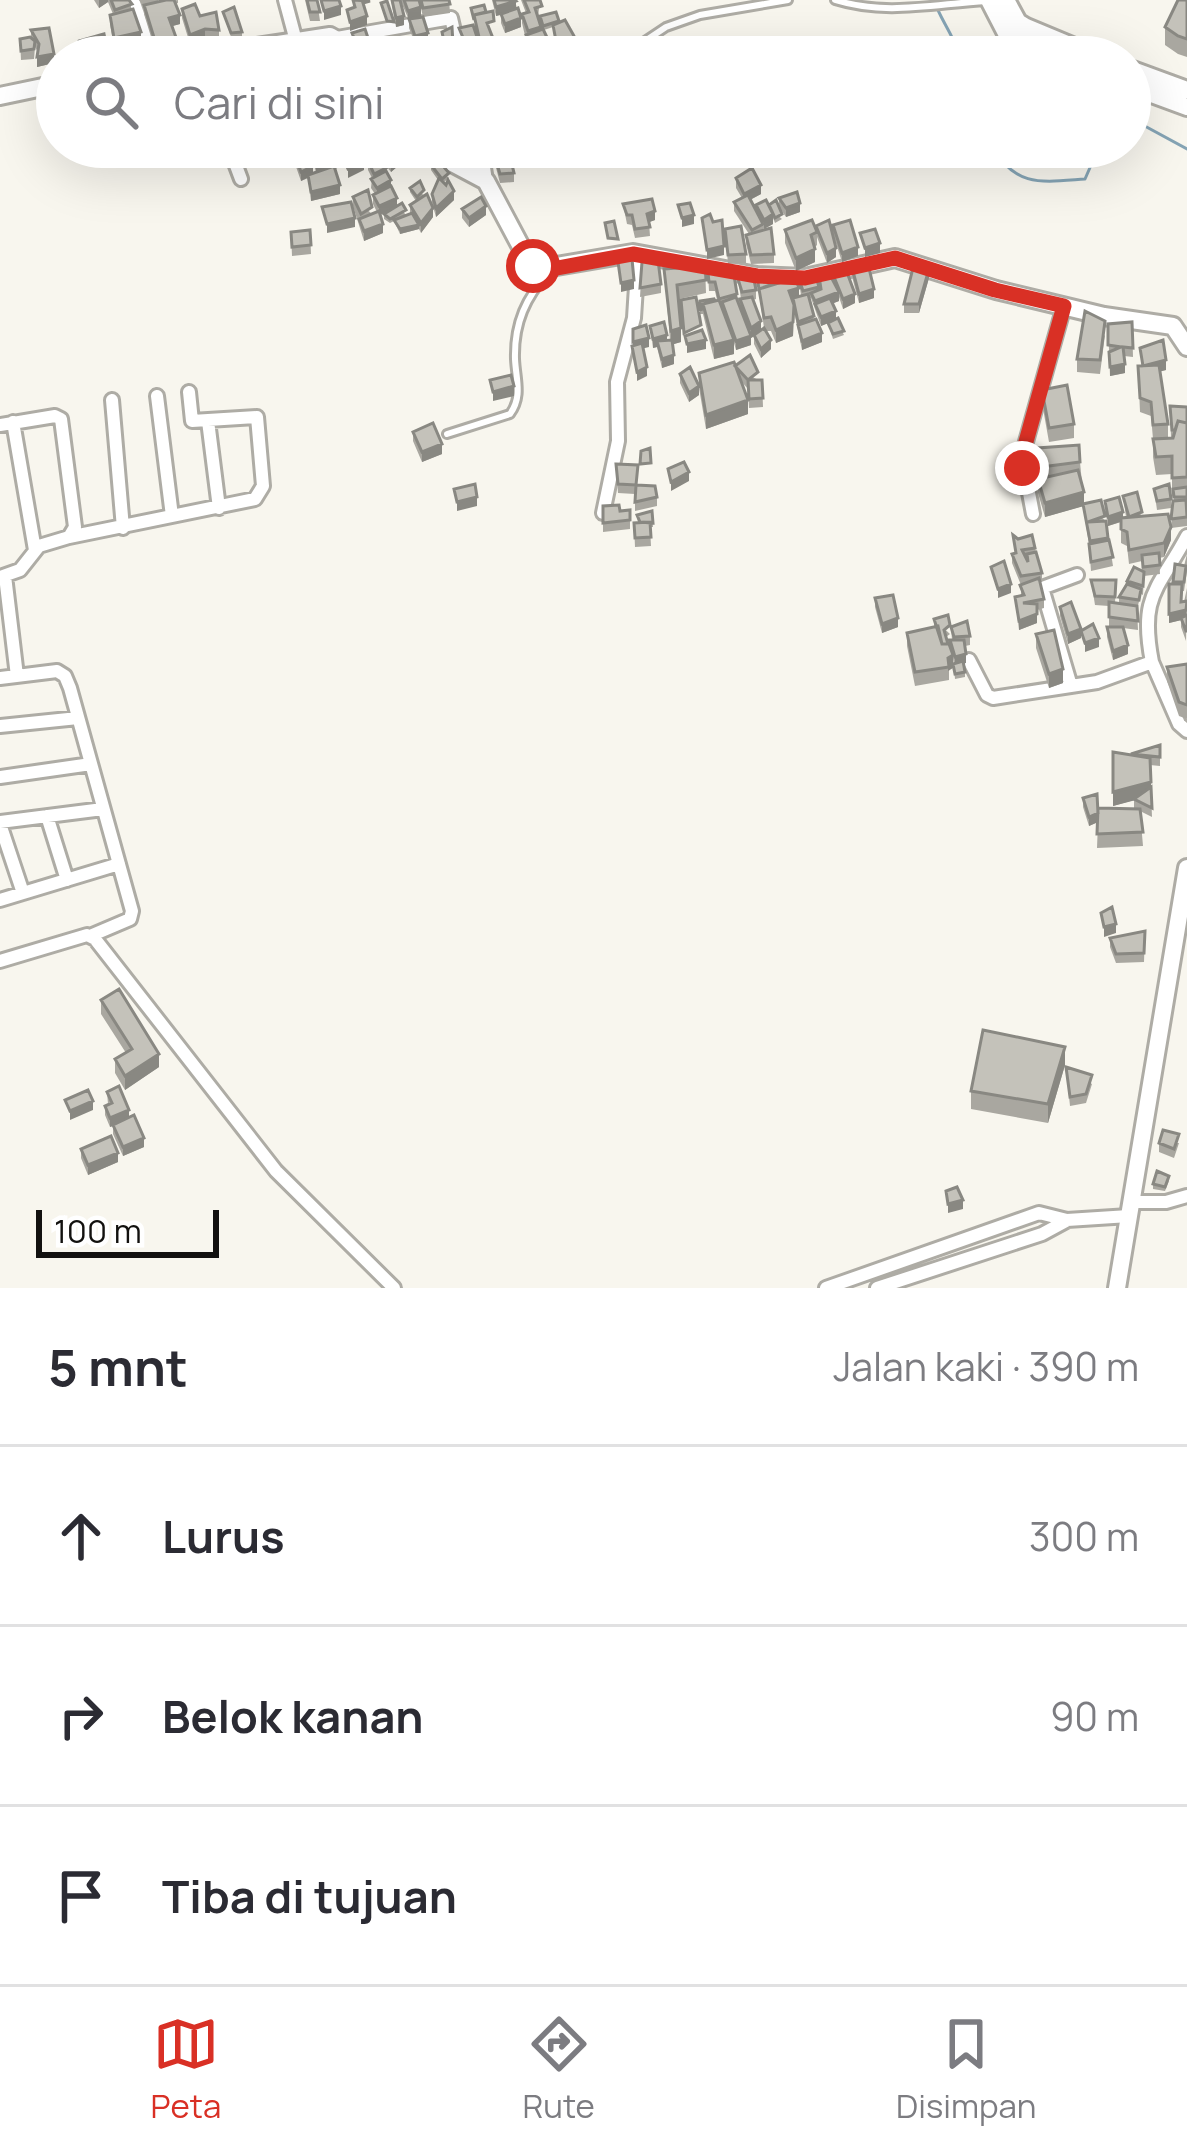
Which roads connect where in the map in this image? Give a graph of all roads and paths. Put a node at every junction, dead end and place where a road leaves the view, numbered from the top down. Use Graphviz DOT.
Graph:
graph roads {
  1 [pos="133,0"];
  2 [pos="285,0"];
  3 [pos="788,0"];
  4 [pos="835,0"];
  5 [pos="989,0"];
  6 [pos="1006,0"];
  7 [pos="146,36"];
  8 [pos="295,36"];
  9 [pos="348,36"];
  10 [pos="455,36"];
  11 [pos="652,36"];
  12 [pos="1012,36"];
  13 [pos="1042,36"];
  14 [pos="1151,77"];
  15 [pos="36,88"];
  16 [pos="1187,90"];
  17 [pos="1151,94"];
  18 [pos="0,96"];
  19 [pos="1187,107"];
  20 [pos="237,168"];
  21 [pos="462,168"];
  22 [pos="484,168"];
  23 [pos="241,179"];
  24 [pos="486,181"];
  25 [pos="638,255"];
  26 [pos="552,269"];
  27 [pos="1064,306"];
  28 [pos="1187,347"];
  29 [pos="189,392"];
  30 [pos="158,396"];
  31 [pos="112,400"];
  32 [pos="208,421"];
  33 [pos="7,423"];
  34 [pos="447,434"];
  35 [pos="219,508"];
  36 [pos="603,513"];
  37 [pos="1033,514"];
  38 [pos="172,516"];
  39 [pos="123,528"];
  40 [pos="1187,536"];
  41 [pos="69,537"];
  42 [pos="35,550"];
  43 [pos="1077,575"];
  44 [pos="3,577"];
  45 [pos="5,628"];
  46 [pos="969,660"];
  47 [pos="1152,662"];
  48 [pos="16,676"];
  49 [pos="0,678"];
  50 [pos="1071,686"];
  51 [pos="78,718"];
  52 [pos="0,727"];
  53 [pos="1187,731"];
  54 [pos="91,764"];
  55 [pos="0,777"];
  56 [pos="103,809"];
  57 [pos="47,816"];
  58 [pos="0,823"];
  59 [pos="118,864"];
  60 [pos="1187,868"];
  61 [pos="67,880"];
  62 [pos="23,893"];
  63 [pos="0,900"];
  64 [pos="92,937"];
  65 [pos="0,961"];
  66 [pos="1187,1196"];
  67 [pos="1130,1209"];
  68 [pos="1067,1220"];
  69 [pos="915,1258"];
  70 [pos="920,1274"];
  71 [pos="394,1288"];
  72 [pos="826,1288"];
  73 [pos="877,1288"];
  74 [pos="1117,1288"];
  1 -- 7 [label="street"];
  2 -- 8 [label="street"];
  3 -- 11 [label="lane"];
  4 -- 5 [label="lane"];
  5 -- 12 [label="street"];
  6 -- 13 [label="street"];
  9 -- 10 [label="street"];
  14 -- 16 [label="street"];
  15 -- 18 [label="street"];
  17 -- 19 [label="street"];
  20 -- 23 [label="street"];
  21 -- 24 [label="street"];
  22 -- 24 [label="street"];
  24 -- 26 [label="street"];
  25 -- 26 [label="street"];
  25 -- 27 [label="street"];
  25 -- 36 [label="street"];
  26 -- 34 [label="lane"];
  27 -- 28 [label="street"];
  27 -- 37 [label="street"];
  29 -- 32 [label="street"];
  30 -- 38 [label="street"];
  31 -- 39 [label="street"];
  32 -- 35 [label="street"];
  32 -- 35 [label="street"];
  33 -- 41 [label="street"];
  33 -- 42 [label="street"];
  35 -- 38 [label="street"];
  38 -- 39 [label="street"];
  39 -- 41 [label="street"];
  40 -- 47 [label="street"];
  41 -- 42 [label="street"];
  42 -- 44 [label="street"];
  43 -- 50 [label="street"];
  44 -- 45 [label="street"];
  45 -- 48 [label="street"];
  46 -- 50 [label="street"];
  47 -- 50 [label="street"];
  47 -- 53 [label="street"];
  48 -- 49 [label="street"];
  48 -- 51 [label="street"];
  51 -- 52 [label="street"];
  51 -- 54 [label="street"];
  54 -- 55 [label="street"];
  54 -- 56 [label="street"];
  56 -- 57 [label="street"];
  56 -- 59 [label="street"];
  57 -- 58 [label="street"];
  57 -- 61 [label="street"];
  58 -- 62 [label="street"];
  59 -- 61 [label="street"];
  59 -- 64 [label="street"];
  60 -- 67 [label="street"];
  61 -- 62 [label="street"];
  62 -- 63 [label="street"];
  64 -- 65 [label="street"];
  64 -- 71 [label="street"];
  66 -- 67 [label="street"];
  67 -- 68 [label="street"];
  67 -- 74 [label="street"];
  68 -- 69 [label="street"];
  68 -- 70 [label="street"];
  69 -- 70 [label="street"];
  69 -- 72 [label="street"];
  70 -- 73 [label="street"];
}
